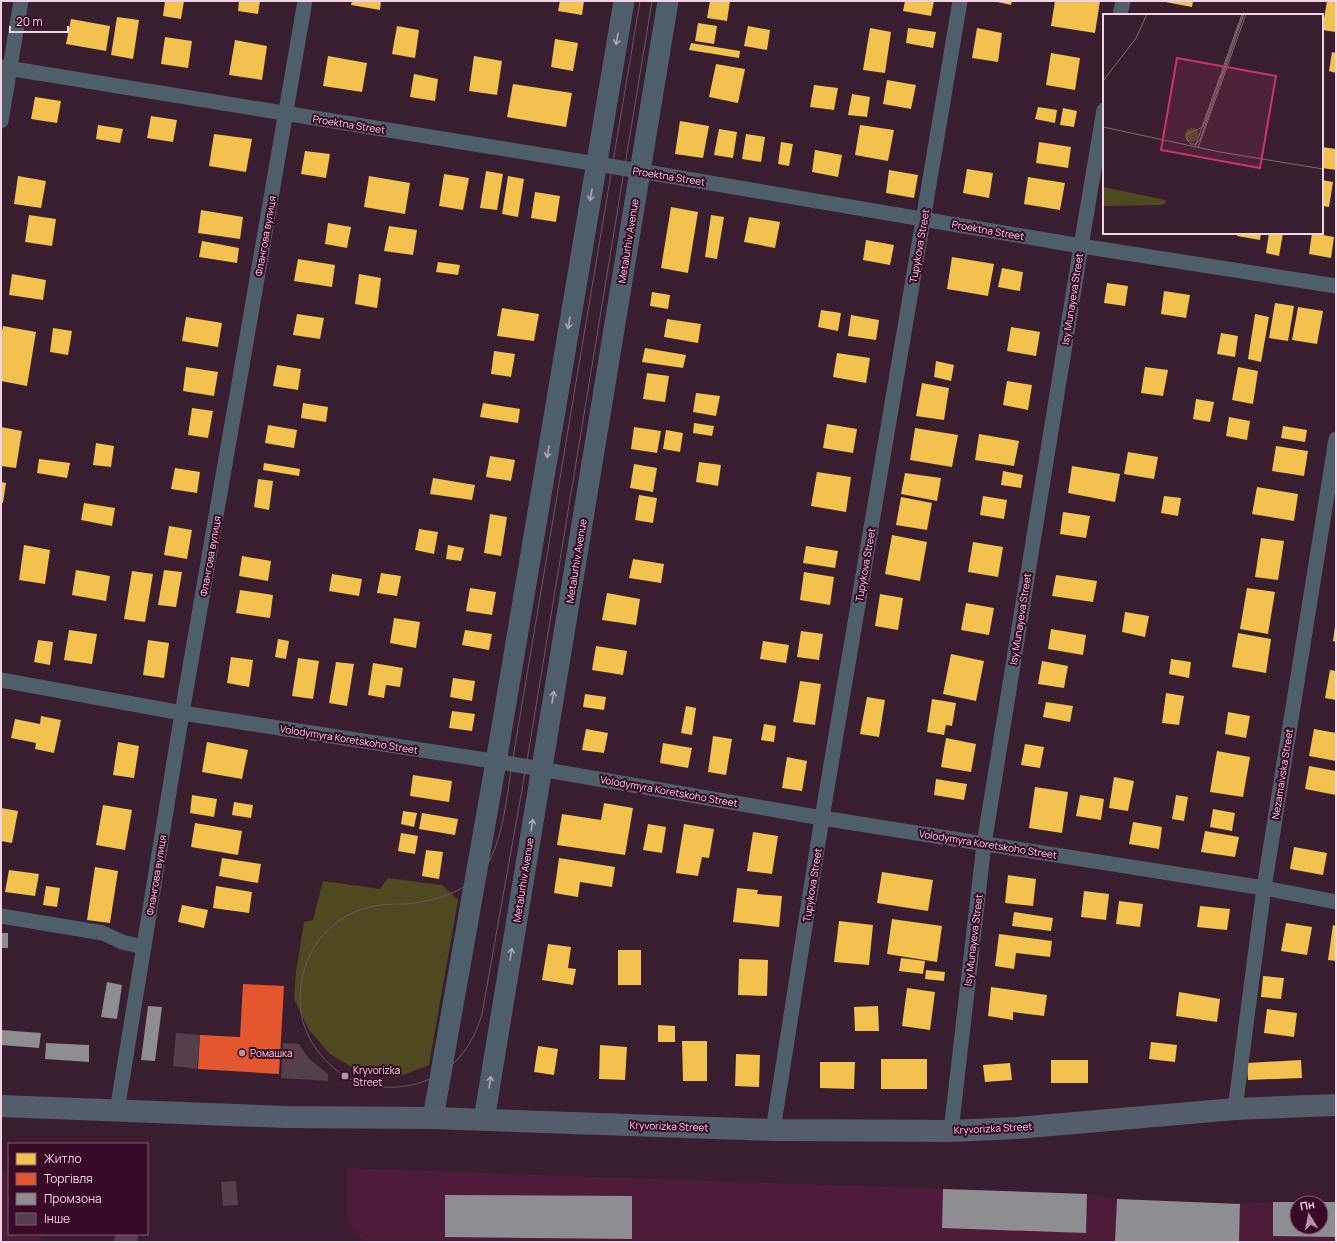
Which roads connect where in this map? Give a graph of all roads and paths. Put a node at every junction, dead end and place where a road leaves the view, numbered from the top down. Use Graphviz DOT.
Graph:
graph roads {
  1 [pos="21,1"];
  2 [pos="305,1"];
  3 [pos="624,1"];
  4 [pos="668,1"];
  5 [pos="960,1"];
  6 [pos="1123,1"];
  7 [pos="1120,14"];
  8 [pos="5,68"];
  9 [pos="286,114"];
  10 [pos="1103,116"];
  11 [pos="1,122"];
  12 [pos="596,164"];
  13 [pos="640,171"];
  14 [pos="924,219"];
  15 [pos="1081,246"];
  16 [pos="1336,286"];
  17 [pos="1336,439"];
  18 [pos="1,680"];
  19 [pos="182,713"];
  20 [pos="496,762"];
  21 [pos="541,769"];
  22 [pos="822,818"];
  23 [pos="984,844"];
  24 [pos="1264,888"];
  25 [pos="1336,902"];
  26 [pos="1,916"];
  27 [pos="144,947"];
  28 [pos="1336,1105"];
  29 [pos="1,1106"];
  30 [pos="1235,1109"];
  31 [pos="117,1111"];
  32 [pos="433,1118"];
  33 [pos="484,1120"];
  34 [pos="772,1130"];
  35 [pos="951,1131"];
  1 -- 8 [label="street"];
  2 -- 9 [label="street, Флангова вулиця"];
  3 -- 12 [label="main road, one-way"];
  4 -- 13 [label="main road, Metalurhiv Avenue"];
  5 -- 14 [label="street, Tupykova Street"];
  6 -- 7 [label="street"];
  8 -- 9 [label="street, Proektna Street"];
  8 -- 11 [label="street"];
  9 -- 12 [label="street, Proektna Street"];
  9 -- 19 [label="street, Флангова вулиця"];
  10 -- 15 [label="street, Isy Munayeva Street"];
  12 -- 13 [label="street, Proektna Street"];
  12 -- 20 [label="main road, one-way"];
  13 -- 14 [label="street, Proektna Street"];
  21 -- 13 [label="main road, Metalurhiv Avenue, one-way"];
  14 -- 15 [label="street, Proektna Street"];
  14 -- 22 [label="street, Tupykova Street"];
  15 -- 16 [label="street, Proektna Street"];
  15 -- 23 [label="street, Isy Munayeva Street"];
  17 -- 24 [label="street, Nezamaivska Street"];
  18 -- 19 [label="street, Volodymyra Koretskoho Street"];
  19 -- 20 [label="street, Volodymyra Koretskoho Street"];
  19 -- 27 [label="street, Флангова вулиця"];
  20 -- 21 [label="street, Volodymyra Koretskoho Street"];
  20 -- 32 [label="main road"];
  21 -- 22 [label="street, Volodymyra Koretskoho Street"];
  33 -- 21 [label="main road, Metalurhiv Avenue, one-way"];
  22 -- 23 [label="street, Volodymyra Koretskoho Street"];
  22 -- 34 [label="street, Tupykova Street"];
  23 -- 24 [label="street, Volodymyra Koretskoho Street"];
  23 -- 35 [label="street, Isy Munayeva Street"];
  24 -- 25 [label="street, Volodymyra Koretskoho Street"];
  24 -- 30 [label="street, Nezamaivska Street"];
  26 -- 27 [label="street"];
  27 -- 31 [label="street, Флангова вулиця"];
  28 -- 30 [label="main road, Kryvorizka Street"];
  29 -- 31 [label="main road, Kryvorizka Street"];
  30 -- 35 [label="main road, Kryvorizka Street"];
  31 -- 32 [label="main road, Kryvorizka Street"];
  32 -- 33 [label="main road, Kryvorizka Street"];
  33 -- 34 [label="main road, Kryvorizka Street"];
  34 -- 35 [label="main road, Kryvorizka Street"];
}
